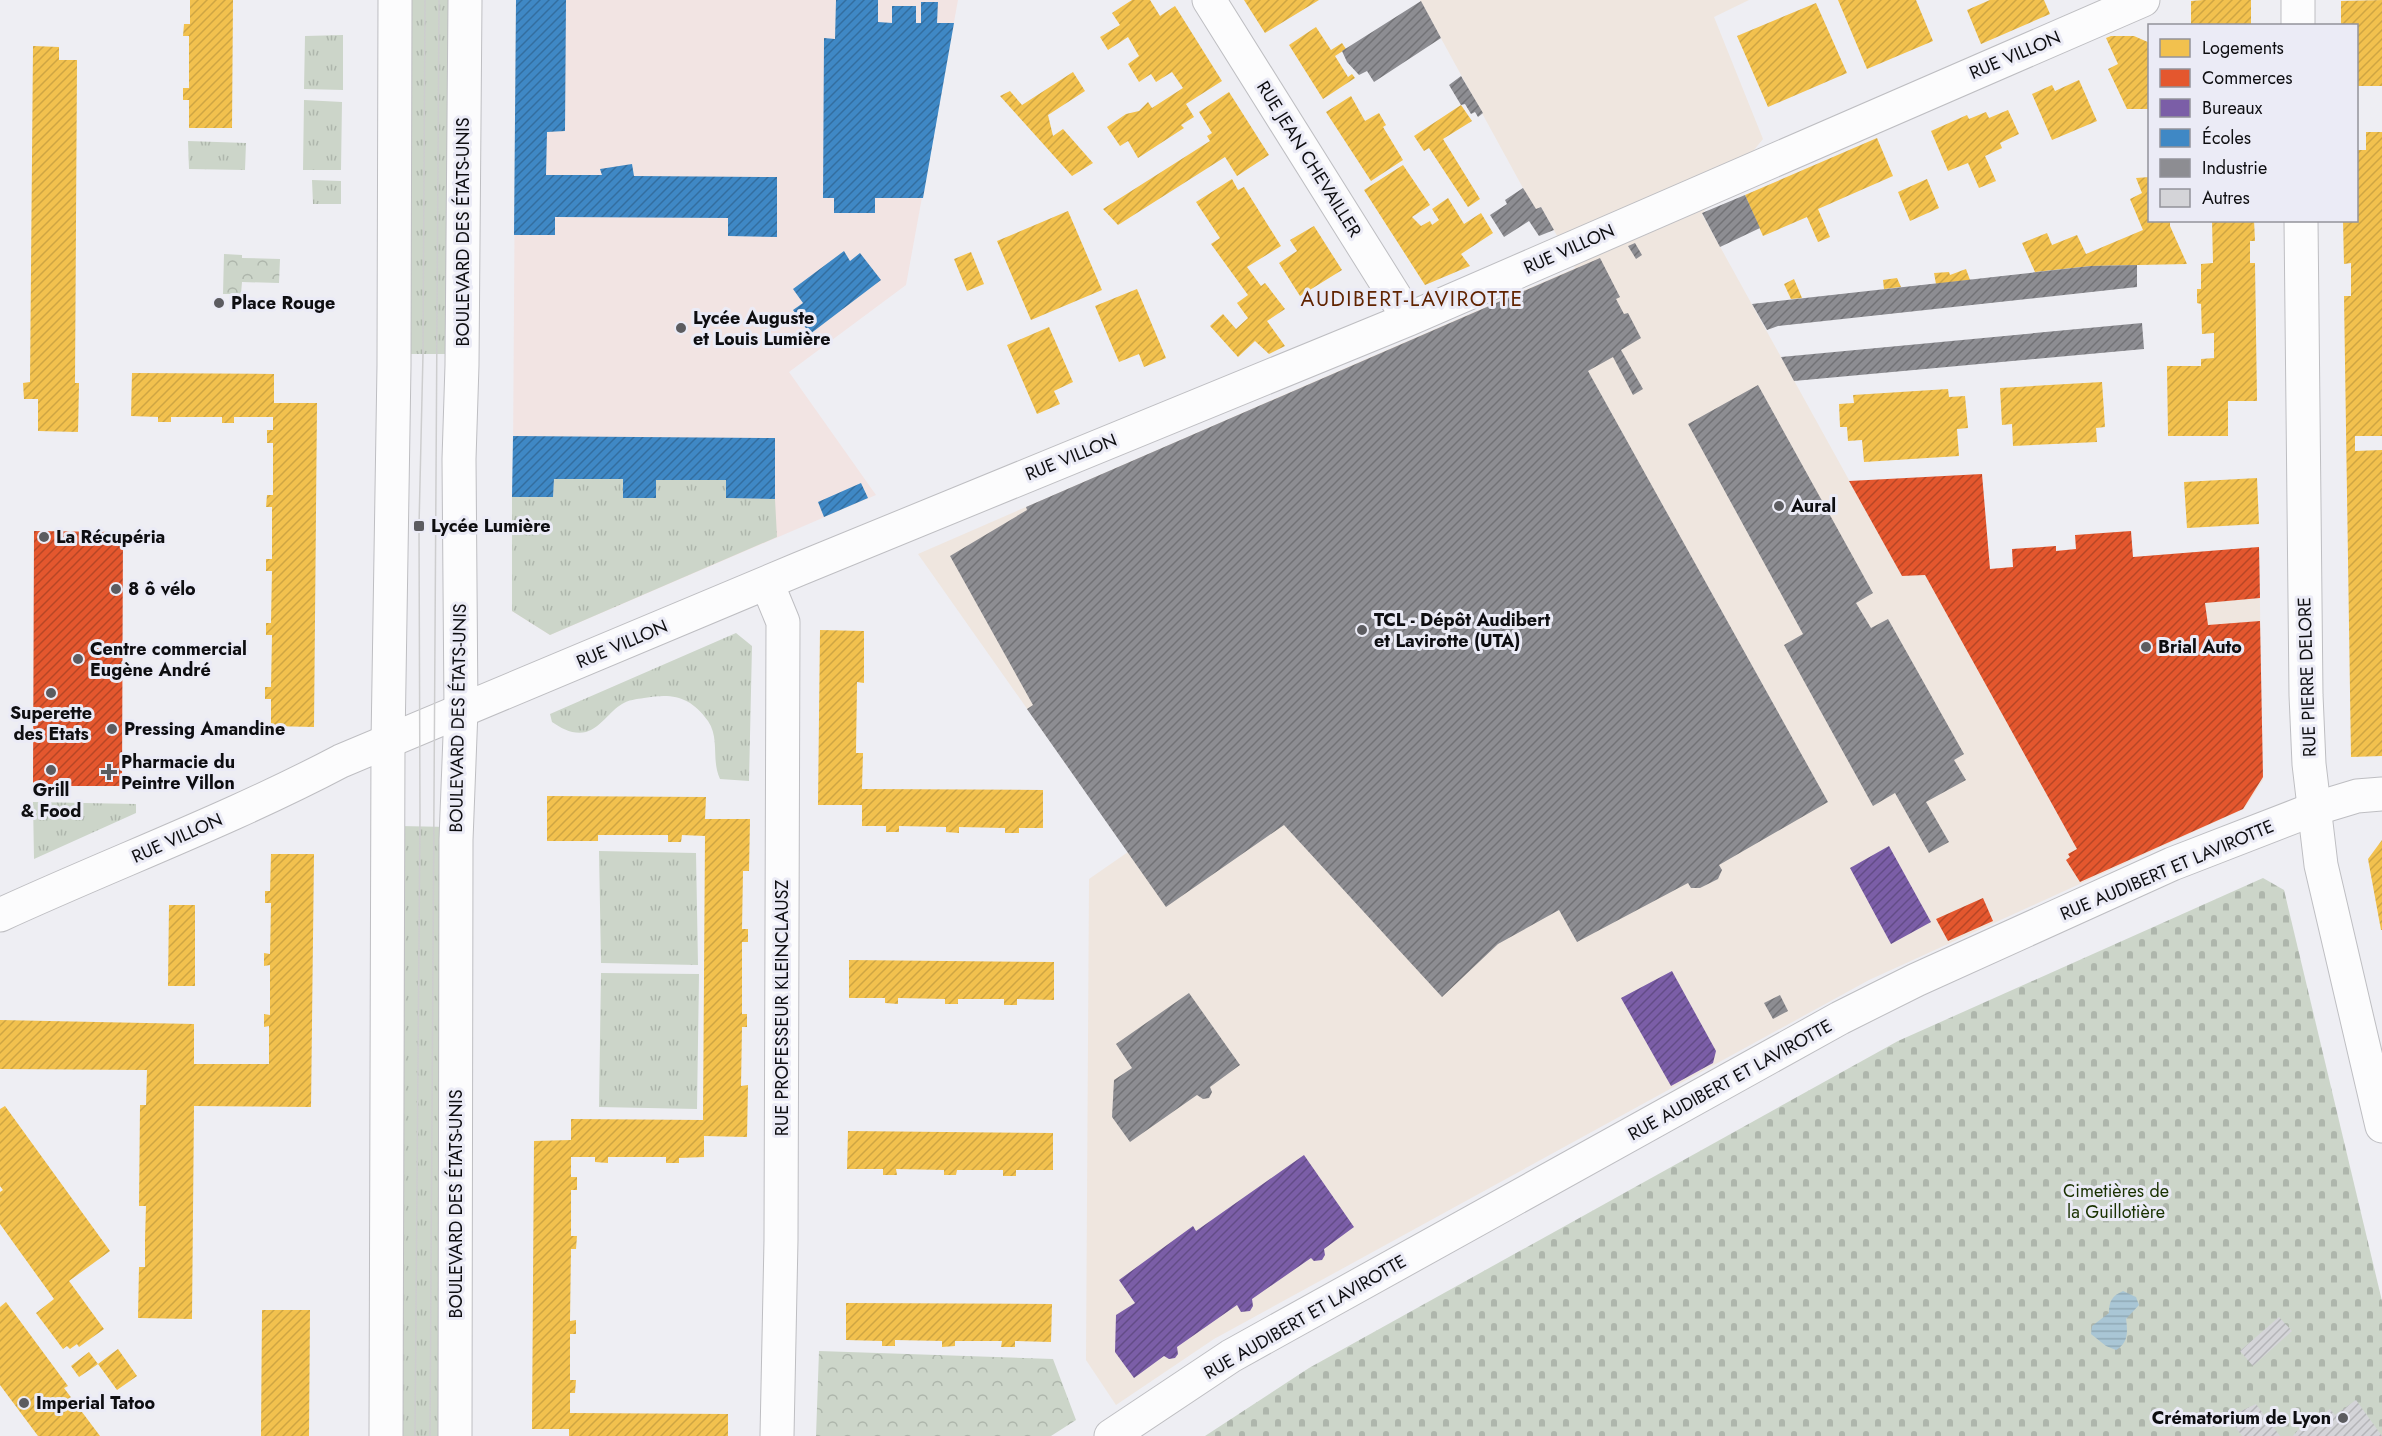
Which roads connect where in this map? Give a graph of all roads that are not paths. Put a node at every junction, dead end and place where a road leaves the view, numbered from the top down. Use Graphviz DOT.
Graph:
graph roads {
  1 [pos="395,0"];
  2 [pos="465,0"];
  3 [pos="1209,0"];
  4 [pos="2143,0"];
  5 [pos="2298,0"];
  6 [pos="2298,24"];
  7 [pos="2301,222"];
  8 [pos="1409,319"];
  9 [pos="767,583"];
  10 [pos="462,710"];
  11 [pos="388,743"];
  12 [pos="2382,794"];
  13 [pos="2314,809"];
  14 [pos="0,915"];
  15 [pos="2382,1126"];
  16 [pos="386,1436"];
  17 [pos="455,1436"];
  18 [pos="777,1436"];
  19 [pos="1111,1436"];
  1 -- 11 [label="street"];
  2 -- 10 [label="street, BOULEVARD DES ÉTATS-UNIS"];
  3 -- 8 [label="street, RUE JEAN CHEVAILLER"];
  4 -- 8 [label="street, RUE VILLON"];
  5 -- 6 [label="street"];
  7 -- 13 [label="street, RUE PIERRE DELORE"];
  8 -- 9 [label="street, RUE VILLON"];
  9 -- 10 [label="street, RUE VILLON"];
  9 -- 18 [label="street, RUE PROFESSEUR KLEINCLAUSZ"];
  10 -- 11 [label="street, RUE VILLON"];
  10 -- 17 [label="street, BOULEVARD DES ÉTATS-UNIS"];
  11 -- 14 [label="street, RUE VILLON"];
  11 -- 16 [label="street"];
  12 -- 13 [label="street, RUE AUDIBERT ET LAVIROTTE"];
  13 -- 15 [label="street, RUE PIERRE DELORE"];
  13 -- 19 [label="street, RUE AUDIBERT ET LAVIROTTE"];
}
